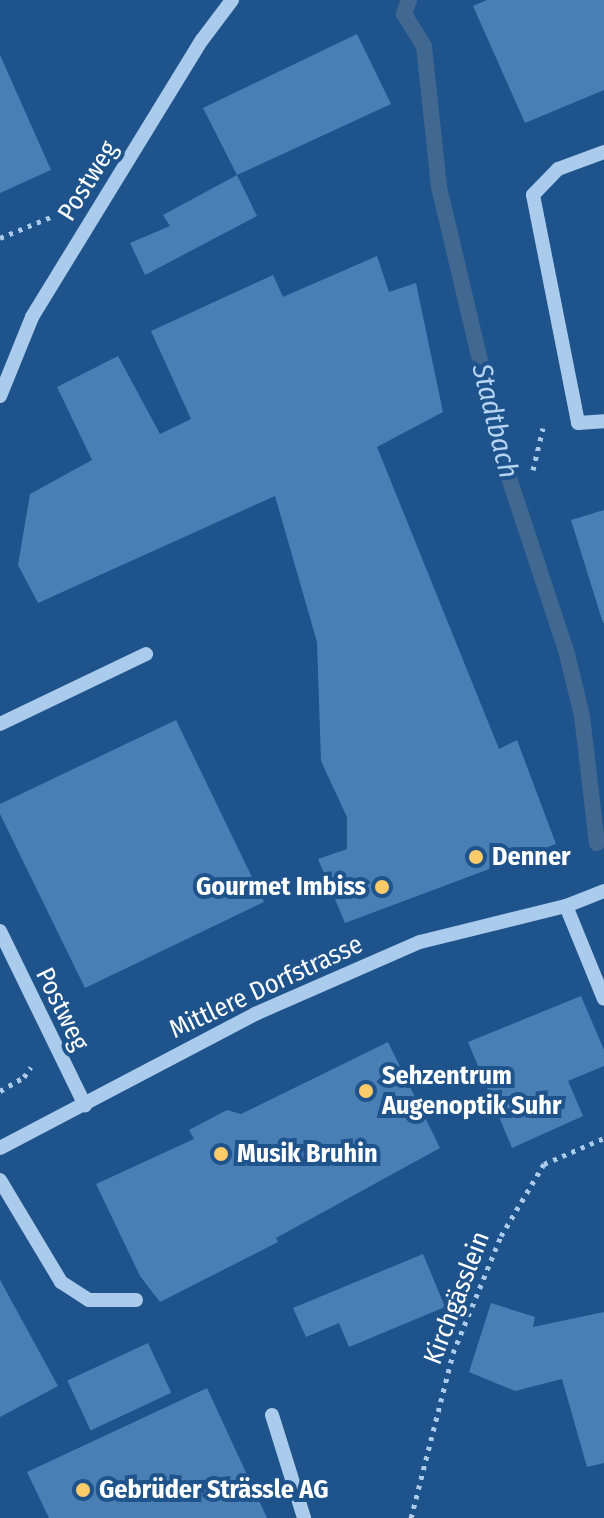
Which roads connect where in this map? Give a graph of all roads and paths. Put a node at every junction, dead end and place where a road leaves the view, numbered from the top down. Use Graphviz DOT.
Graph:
graph roads {
  1 [pos="232,0"];
  2 [pos="604,152"];
  3 [pos="0,396"];
  4 [pos="604,421"];
  5 [pos="146,654"];
  6 [pos="0,724"];
  7 [pos="604,891"];
  8 [pos="566,906"];
  9 [pos="0,931"];
  10 [pos="604,999"];
  11 [pos="85,1105"];
  12 [pos="604,1138"];
  13 [pos="0,1148"];
  14 [pos="0,1180"];
  15 [pos="136,1300"];
  16 [pos="272,1415"];
  17 [pos="304,1518"];
  18 [pos="411,1518"];
  1 -- 3 [label="street, Postweg"];
  2 -- 4 [label="street"];
  5 -- 6 [label="street"];
  7 -- 8 [label="street, Mittlere Dorfstrasse"];
  8 -- 10 [label="street"];
  8 -- 11 [label="street, Mittlere Dorfstrasse"];
  9 -- 11 [label="street, Postweg"];
  11 -- 13 [label="street, Mittlere Dorfstrasse"];
  12 -- 18 [label="path, Kirchgässlein"];
  14 -- 15 [label="street"];
  16 -- 17 [label="street"];
}
